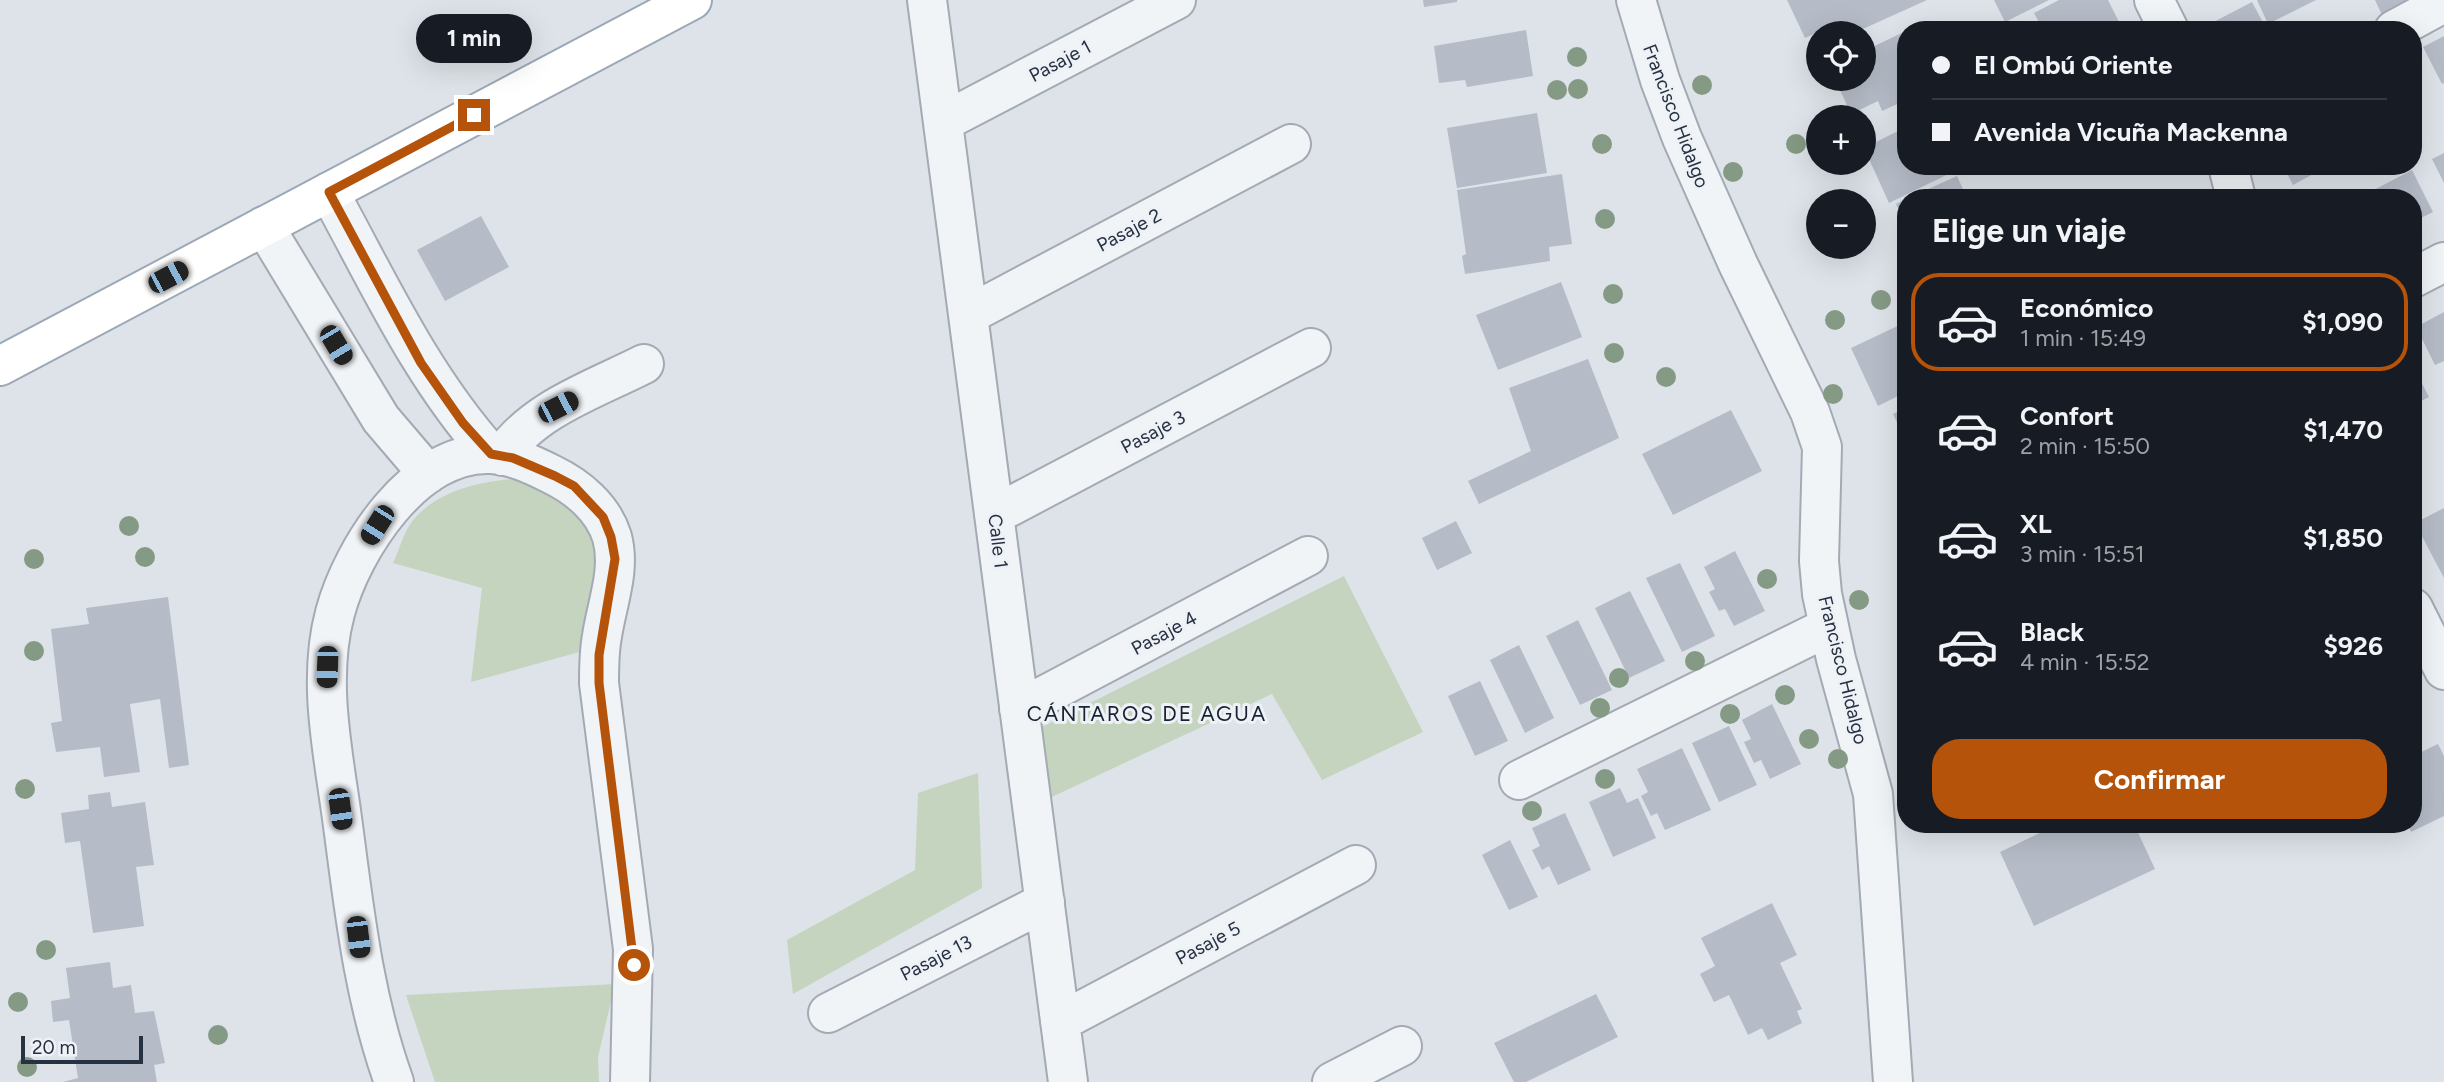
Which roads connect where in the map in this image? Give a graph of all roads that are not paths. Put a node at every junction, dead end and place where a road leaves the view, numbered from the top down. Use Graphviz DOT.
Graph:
graph roads {
  1 [pos="692,0"];
  2 [pos="927,0"];
  3 [pos="1176,0"];
  4 [pos="1636,0"];
  5 [pos="2154,0"];
  6 [pos="2444,3"];
  7 [pos="2164,21"];
  8 [pos="2411,21"];
  9 [pos="943,122"];
  10 [pos="1291,144"];
  11 [pos="329,192"];
  12 [pos="264,226"];
  13 [pos="2444,262"];
  14 [pos="2422,273"];
  15 [pos="968,315"];
  16 [pos="1311,348"];
  17 [pos="644,364"];
  18 [pos="0,366"];
  19 [pos="469,461"];
  20 [pos="994,516"];
  21 [pos="1308,556"];
  22 [pos="1828,626"];
  23 [pos="2422,626"];
  24 [pos="2444,670"];
  25 [pos="1019,709"];
  26 [pos="1519,780"];
  27 [pos="1356,865"];
  28 [pos="1045,902"];
  29 [pos="828,1013"];
  30 [pos="1060,1022"];
  31 [pos="1402,1046"];
  32 [pos="1066,1081"];
  33 [pos="394,1082"];
  34 [pos="630,1082"];
  35 [pos="1332,1082"];
  36 [pos="1894,1082"];
  1 -- 11 [label="main road"];
  2 -- 9 [label="street, Calle 1"];
  3 -- 9 [label="street, Pasaje 1"];
  4 -- 22 [label="street, Francisco Hidalgo"];
  5 -- 7 [label="street"];
  6 -- 8 [label="street"];
  9 -- 15 [label="street, Calle 1"];
  10 -- 15 [label="street, Pasaje 2"];
  11 -- 12 [label="main road"];
  11 -- 19 [label="street"];
  12 -- 18 [label="main road"];
  12 -- 19 [label="street"];
  13 -- 14 [label="street"];
  15 -- 20 [label="street, Calle 1"];
  16 -- 20 [label="street, Pasaje 3"];
  17 -- 19 [label="street"];
  19 -- 33 [label="street"];
  19 -- 34 [label="street"];
  20 -- 25 [label="street, Calle 1"];
  21 -- 25 [label="street, Pasaje 4"];
  22 -- 26 [label="street"];
  22 -- 36 [label="street, Francisco Hidalgo"];
  23 -- 24 [label="street"];
  25 -- 28 [label="street, Calle 1"];
  27 -- 30 [label="street, Pasaje 5"];
  28 -- 29 [label="street, Pasaje 13"];
  28 -- 30 [label="street, Calle 1"];
  30 -- 32 [label="street, Calle 1"];
  31 -- 35 [label="street"];
}
